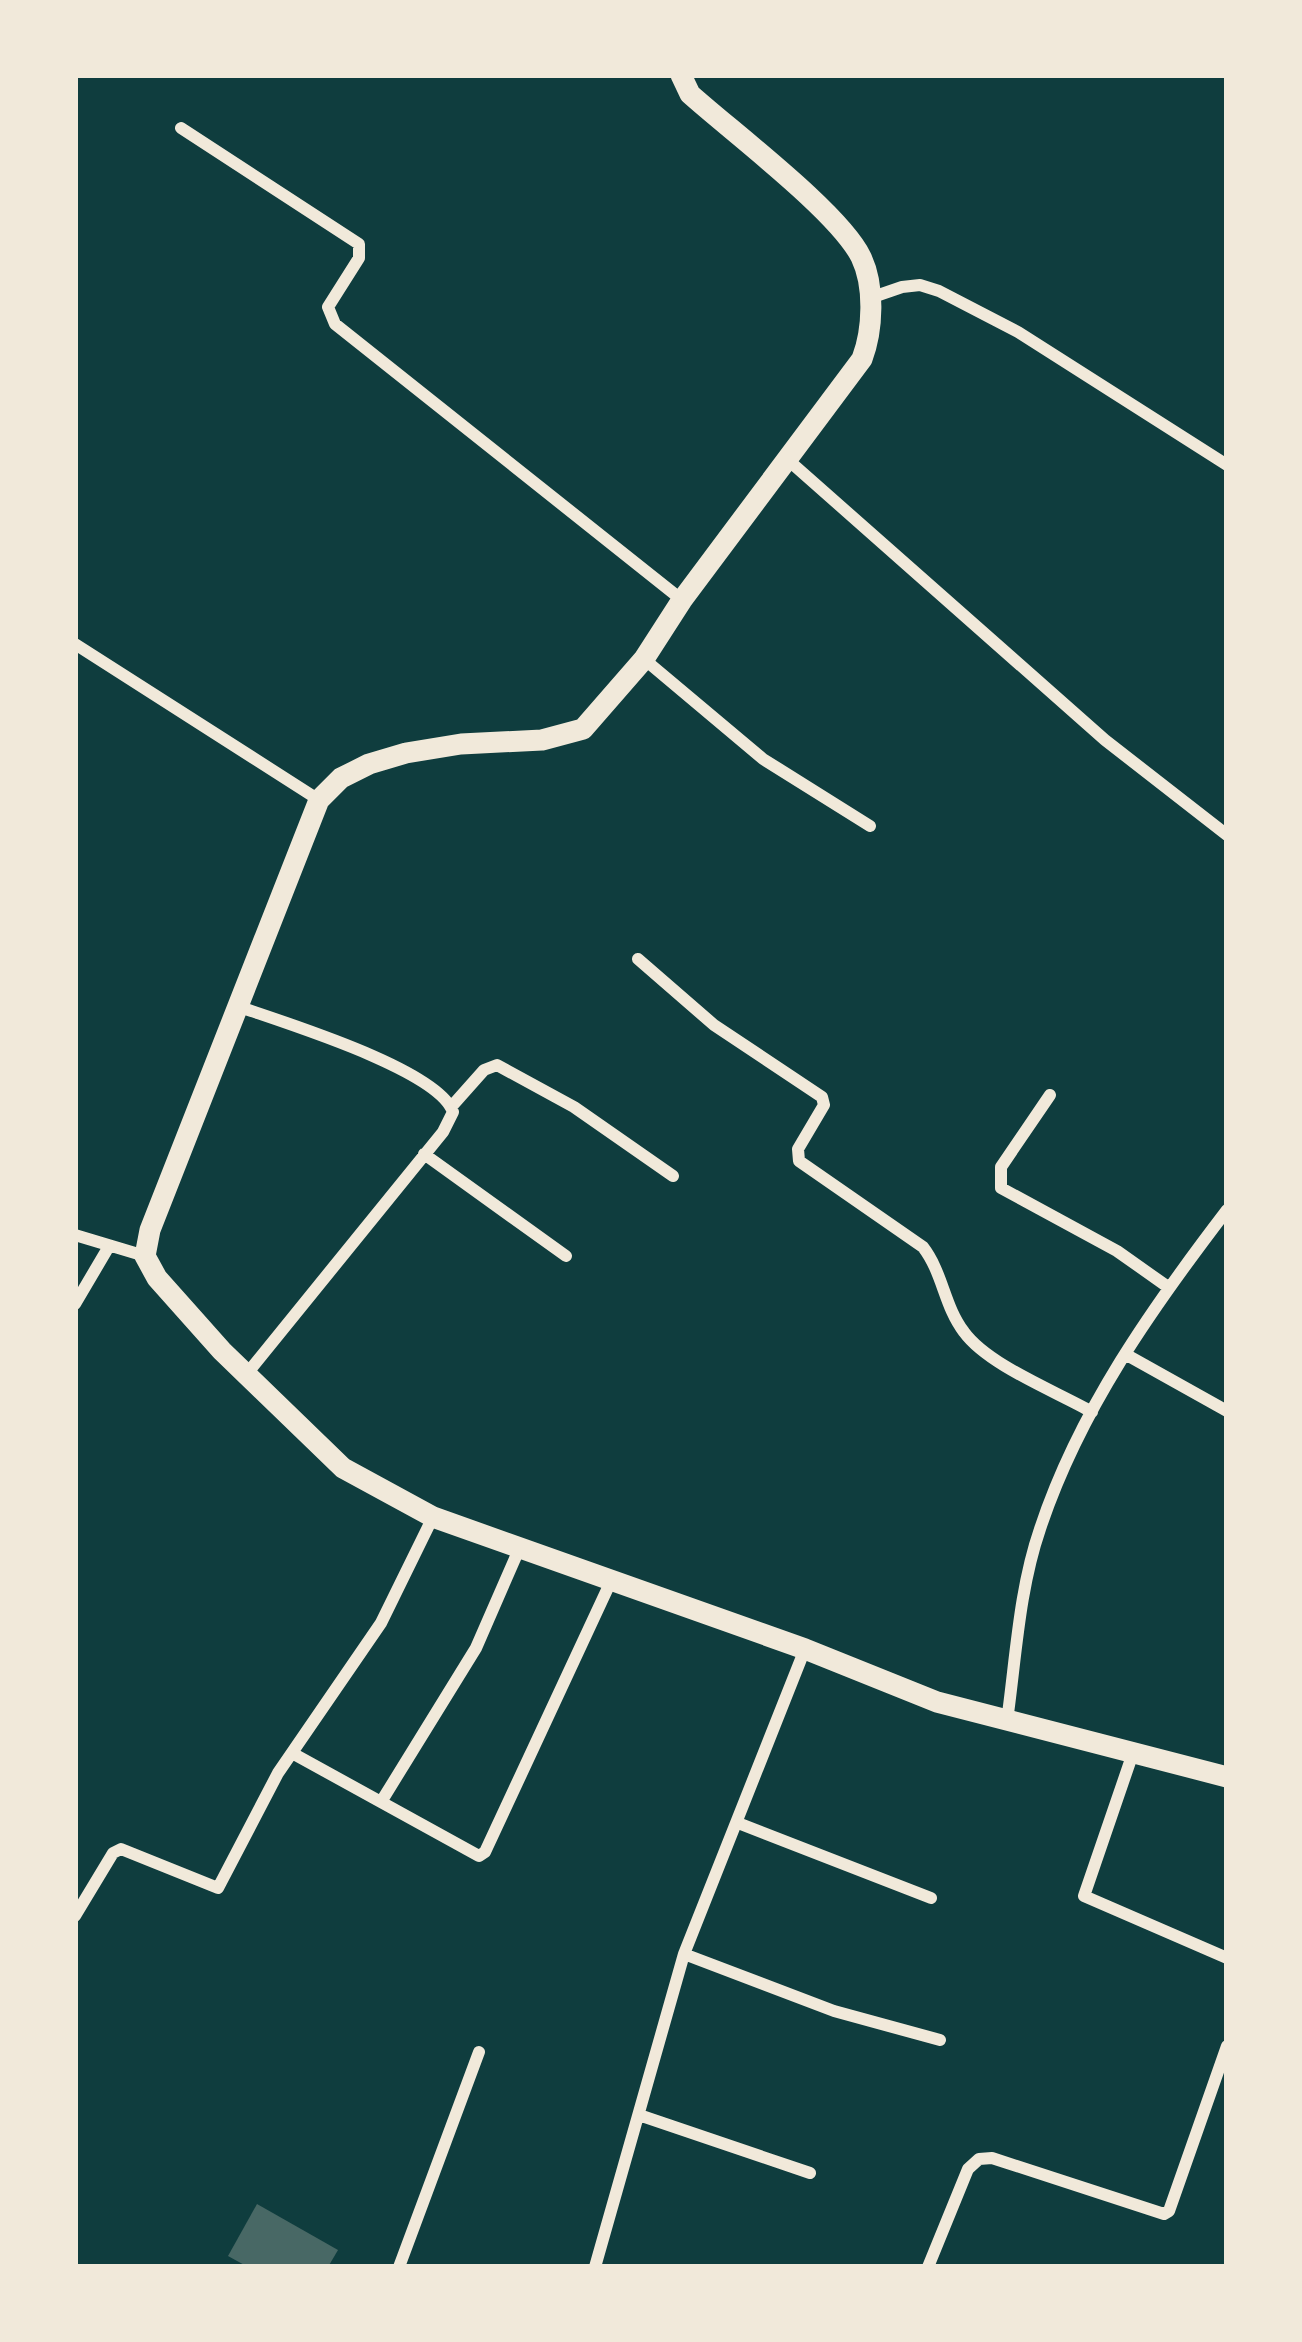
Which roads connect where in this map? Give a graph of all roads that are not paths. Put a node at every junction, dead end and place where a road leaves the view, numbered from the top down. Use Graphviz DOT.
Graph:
graph roads {
  1 [pos="680,75"];
  2 [pos="181,128"];
  3 [pos="870,298"];
  4 [pos="787,459"];
  5 [pos="1227,465"];
  6 [pos="682,600"];
  7 [pos="75,644"];
  8 [pos="644,658"];
  9 [pos="320,800"];
  10 [pos="870,826"];
  11 [pos="1227,835"];
  12 [pos="638,959"];
  13 [pos="236,1006"];
  14 [pos="1050,1095"];
  15 [pos="452,1106"];
  16 [pos="424,1154"];
  17 [pos="673,1177"];
  18 [pos="1227,1210"];
  19 [pos="75,1235"];
  20 [pos="109,1247"];
  21 [pos="145,1256"];
  22 [pos="566,1256"];
  23 [pos="1168,1287"];
  24 [pos="75,1304"];
  25 [pos="1125,1354"];
  26 [pos="245,1376"];
  27 [pos="1091,1412"];
  28 [pos="1227,1412"];
  29 [pos="433,1517"];
  30 [pos="520,1546"];
  31 [pos="612,1579"];
  32 [pos="805,1648"];
  33 [pos="1007,1721"];
  34 [pos="292,1753"];
  35 [pos="1133,1753"];
  36 [pos="1227,1777"];
  37 [pos="381,1802"];
  38 [pos="738,1823"];
  39 [pos="931,1898"];
  40 [pos="75,1916"];
  41 [pos="684,1954"];
  42 [pos="1227,1958"];
  43 [pos="940,2040"];
  44 [pos="1227,2046"];
  45 [pos="479,2052"];
  46 [pos="639,2115"];
  47 [pos="810,2173"];
  48 [pos="399,2267"];
  49 [pos="595,2267"];
  50 [pos="928,2267"];
  1 -- 3 [label="street"];
  2 -- 6 [label="street"];
  3 -- 4 [label="street"];
  3 -- 5 [label="street"];
  4 -- 6 [label="street"];
  4 -- 11 [label="street"];
  6 -- 8 [label="street"];
  7 -- 9 [label="street"];
  8 -- 9 [label="street"];
  8 -- 10 [label="street"];
  9 -- 13 [label="street"];
  12 -- 27 [label="street"];
  13 -- 15 [label="street"];
  13 -- 21 [label="street"];
  14 -- 23 [label="street"];
  15 -- 16 [label="street"];
  15 -- 17 [label="street"];
  16 -- 22 [label="street"];
  16 -- 26 [label="street"];
  18 -- 23 [label="street"];
  19 -- 20 [label="street"];
  20 -- 21 [label="street"];
  20 -- 24 [label="street"];
  21 -- 26 [label="street"];
  23 -- 25 [label="street"];
  25 -- 27 [label="street"];
  25 -- 28 [label="street"];
  26 -- 29 [label="street"];
  27 -- 33 [label="street"];
  29 -- 30 [label="street"];
  29 -- 34 [label="street"];
  30 -- 31 [label="street"];
  30 -- 37 [label="street"];
  31 -- 32 [label="street"];
  31 -- 37 [label="street"];
  32 -- 33 [label="street"];
  32 -- 38 [label="street"];
  33 -- 35 [label="street"];
  34 -- 37 [label="street"];
  34 -- 40 [label="street"];
  35 -- 36 [label="street"];
  35 -- 42 [label="street"];
  38 -- 39 [label="street"];
  38 -- 41 [label="street"];
  41 -- 43 [label="street"];
  41 -- 46 [label="street"];
  44 -- 50 [label="street"];
  45 -- 48 [label="street"];
  46 -- 47 [label="street"];
  46 -- 49 [label="street"];
}
